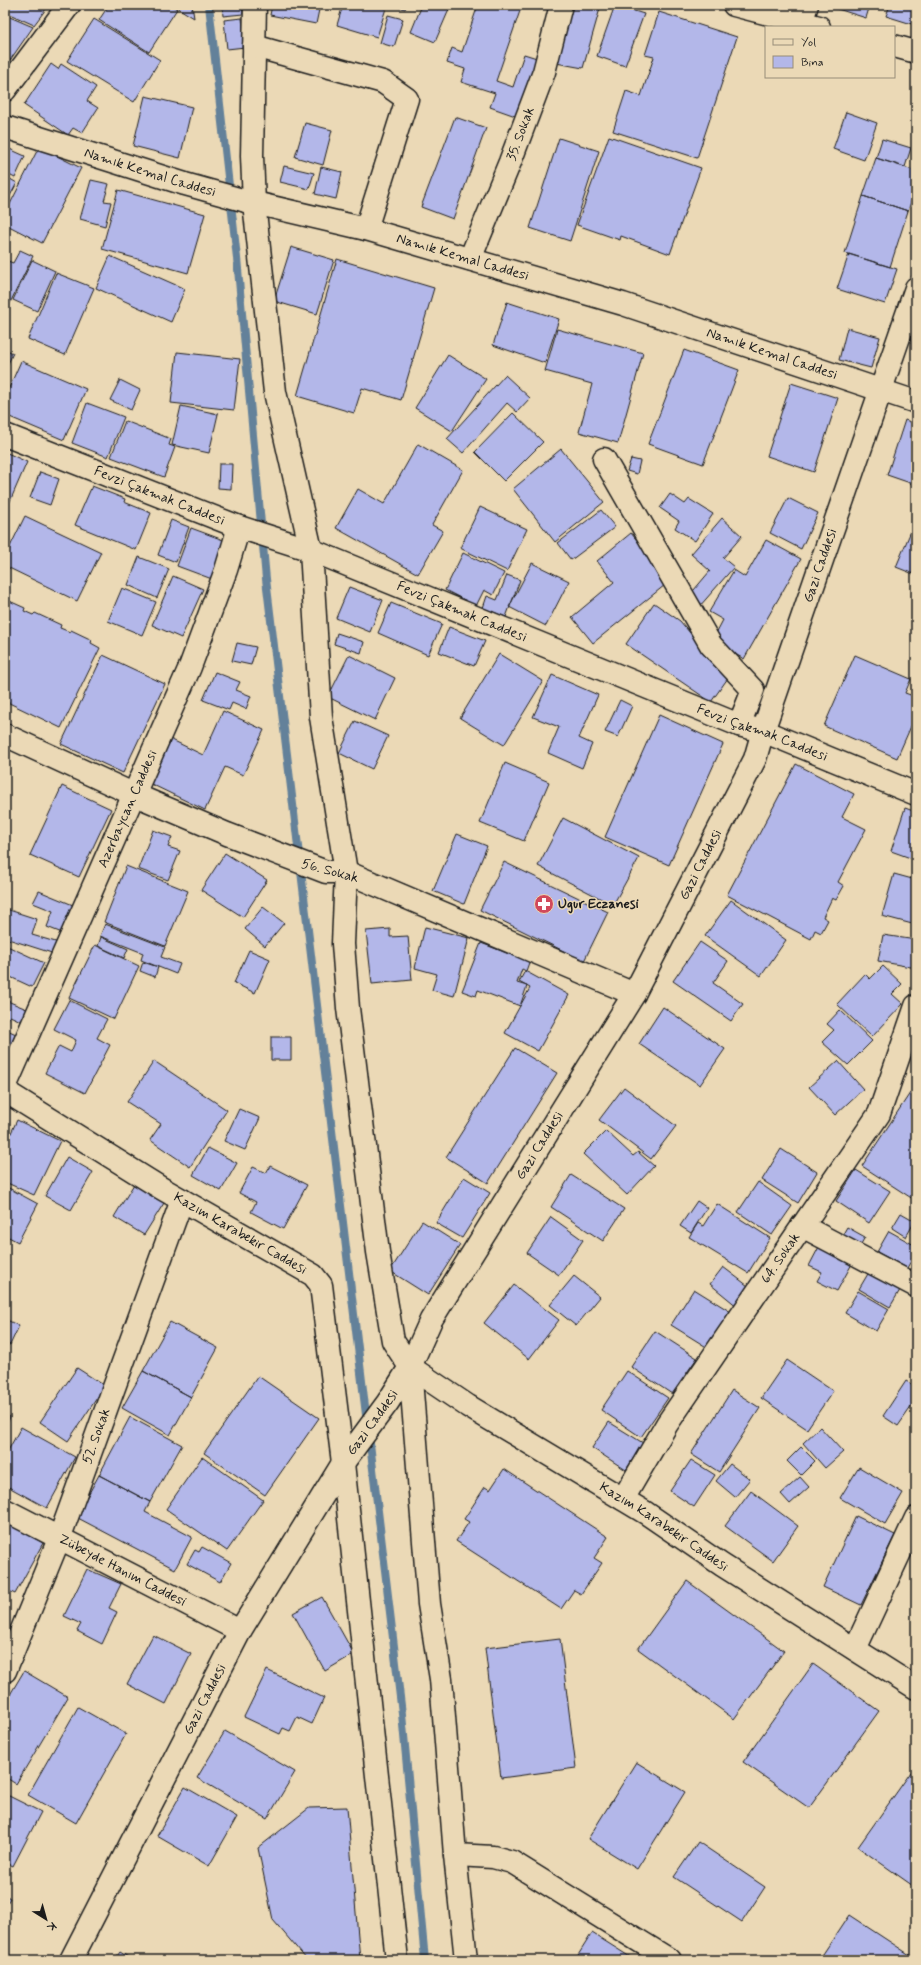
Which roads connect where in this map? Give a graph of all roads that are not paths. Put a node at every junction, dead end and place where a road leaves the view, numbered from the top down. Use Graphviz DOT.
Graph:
graph roads {
  1 [pos="69,5"];
  2 [pos="255,5"];
  3 [pos="561,5"];
  4 [pos="734,5"];
  5 [pos="809,18"];
  6 [pos="254,46"];
  7 [pos="895,46"];
  8 [pos="916,52"];
  9 [pos="5,90"];
  10 [pos="5,127"];
  11 [pos="250,202"];
  12 [pos="366,229"];
  13 [pos="470,259"];
  14 [pos="916,288"];
  15 [pos="881,392"];
  16 [pos="916,402"];
  17 [pos="5,435"];
  18 [pos="604,459"];
  19 [pos="239,526"];
  20 [pos="311,550"];
  21 [pos="739,725"];
  22 [pos="763,731"];
  23 [pos="5,735"];
  24 [pos="133,794"];
  25 [pos="916,794"];
  26 [pos="336,872"];
  27 [pos="634,994"];
  28 [pos="916,1006"];
  29 [pos="5,1086"];
  30 [pos="5,1091"];
  31 [pos="182,1200"];
  32 [pos="802,1226"];
  33 [pos="916,1286"];
  34 [pos="410,1367"];
  35 [pos="343,1463"];
  36 [pos="623,1499"];
  37 [pos="5,1510"];
  38 [pos="916,1518"];
  39 [pos="59,1539"];
  40 [pos="240,1631"];
  41 [pos="854,1649"];
  42 [pos="5,1671"];
  43 [pos="916,1688"];
  44 [pos="455,1854"];
  45 [pos="71,1960"];
  46 [pos="397,1960"];
  47 [pos="466,1960"];
  48 [pos="670,1960"];
  1 -- 9 [label="street"];
  2 -- 6 [label="street"];
  3 -- 13 [label="street, 35. Sokak"];
  4 -- 5 [label="street"];
  6 -- 11 [label="street"];
  6 -- 12 [label="street"];
  7 -- 8 [label="street"];
  10 -- 11 [label="street, Namık Kemal Caddesi"];
  11 -- 12 [label="street, Namık Kemal Caddesi"];
  11 -- 20 [label="street"];
  12 -- 13 [label="street, Namık Kemal Caddesi"];
  13 -- 15 [label="street, Namık Kemal Caddesi"];
  14 -- 15 [label="street, Gazi Caddesi"];
  15 -- 16 [label="street, Namık Kemal Caddesi"];
  15 -- 22 [label="street, Gazi Caddesi"];
  17 -- 19 [label="street, Fevzi Çakmak Caddesi"];
  18 -- 21 [label="street"];
  19 -- 20 [label="street, Fevzi Çakmak Caddesi"];
  19 -- 24 [label="street, Azerbaycan Caddesi"];
  20 -- 21 [label="street, Fevzi Çakmak Caddesi"];
  20 -- 26 [label="street"];
  21 -- 22 [label="street, Fevzi Çakmak Caddesi"];
  22 -- 25 [label="street, Fevzi Çakmak Caddesi"];
  22 -- 27 [label="street, Gazi Caddesi"];
  23 -- 24 [label="street, 56. Sokak"];
  24 -- 26 [label="street, 56. Sokak"];
  24 -- 29 [label="street, Azerbaycan Caddesi"];
  26 -- 27 [label="street, 56. Sokak"];
  26 -- 34 [label="street"];
  27 -- 34 [label="street, Gazi Caddesi"];
  28 -- 32 [label="street, 64. Sokak"];
  30 -- 31 [label="street, Kazım Karabekir Caddesi"];
  31 -- 35 [label="street, Kazım Karabekir Caddesi"];
  31 -- 39 [label="street, 52. Sokak"];
  32 -- 33 [label="street"];
  32 -- 36 [label="street, 64. Sokak"];
  34 -- 35 [label="street, Gazi Caddesi"];
  34 -- 36 [label="street, Kazım Karabekir Caddesi"];
  34 -- 44 [label="street"];
  35 -- 40 [label="street, Gazi Caddesi"];
  35 -- 46 [label="street, Kazım Karabekir Caddesi"];
  36 -- 41 [label="street, Kazım Karabekir Caddesi"];
  37 -- 39 [label="street, Zübeyde Hanım Caddesi"];
  38 -- 41 [label="street"];
  39 -- 40 [label="street, Zübeyde Hanım Caddesi"];
  39 -- 42 [label="street, 52. Sokak"];
  40 -- 45 [label="street, Gazi Caddesi"];
  41 -- 43 [label="street, Kazım Karabekir Caddesi"];
  44 -- 47 [label="street"];
  44 -- 48 [label="street"];
}
